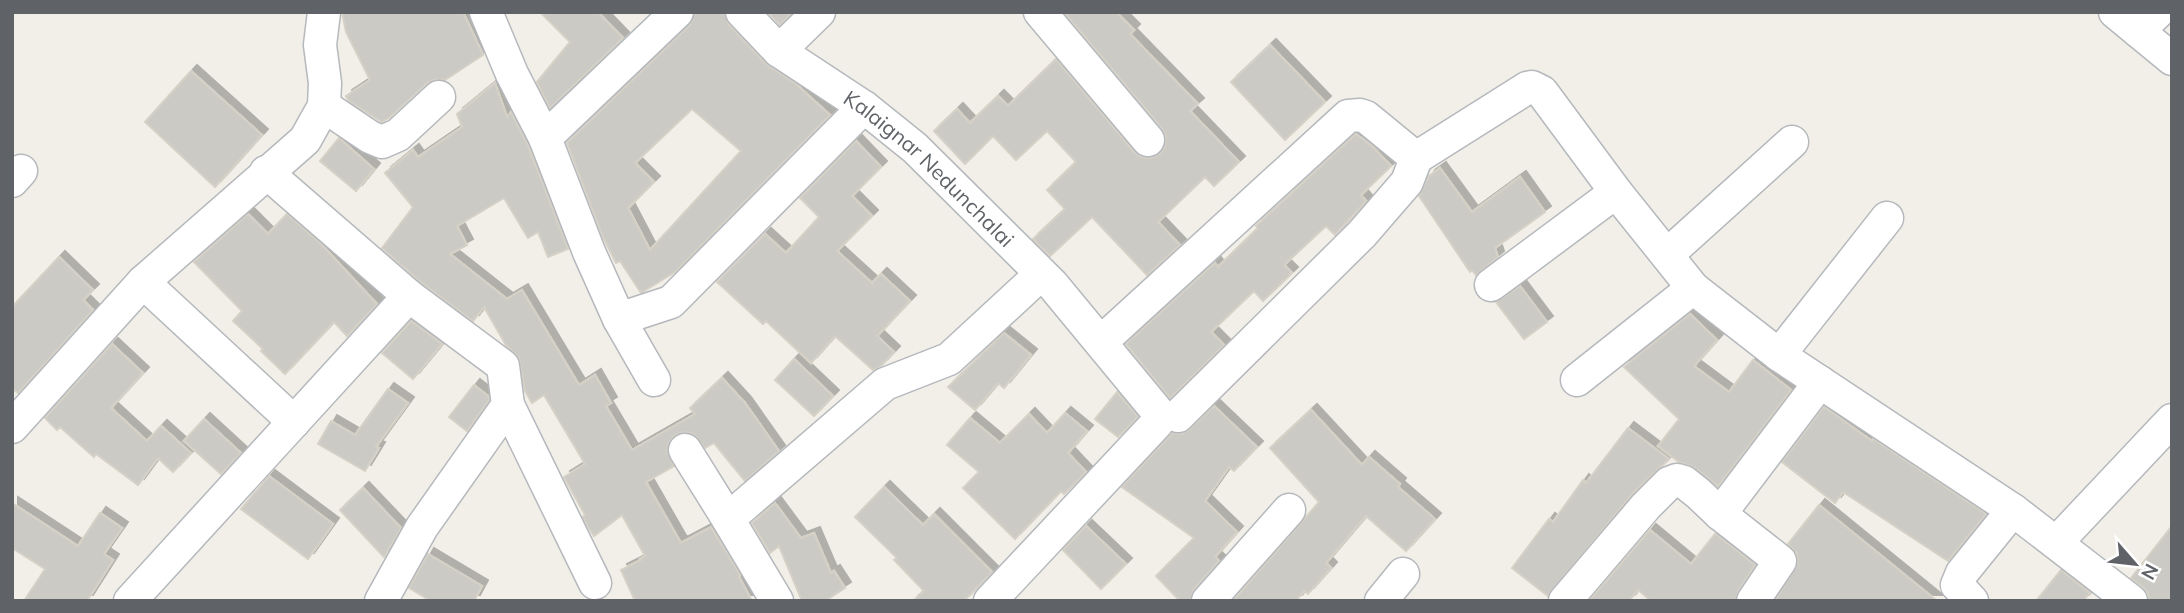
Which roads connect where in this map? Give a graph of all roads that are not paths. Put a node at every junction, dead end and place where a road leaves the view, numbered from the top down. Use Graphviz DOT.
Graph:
graph roads {
  1 [pos="324,12"];
  2 [pos="486,12"];
  3 [pos="677,12"];
  4 [pos="742,12"];
  5 [pos="820,12"];
  6 [pos="1040,12"];
  7 [pos="2137,19"];
  8 [pos="779,51"];
  9 [pos="2172,60"];
  10 [pos="439,97"];
  11 [pos="324,106"];
  12 [pos="864,107"];
  13 [pos="545,138"];
  14 [pos="1148,140"];
  15 [pos="1792,142"];
  16 [pos="1416,158"];
  17 [pos="266,172"];
  18 [pos="1616,192"];
  19 [pos="1888,218"];
  20 [pos="1667,255"];
  21 [pos="1041,274"];
  22 [pos="143,282"];
  23 [pos="1491,285"];
  24 [pos="1693,288"];
  25 [pos="409,296"];
  26 [pos="619,319"];
  27 [pos="1101,342"];
  28 [pos="1779,355"];
  29 [pos="654,380"];
  30 [pos="1577,380"];
  31 [pos="1820,382"];
  32 [pos="508,405"];
  33 [pos="1178,416"];
  34 [pos="2172,420"];
  35 [pos="294,422"];
  36 [pos="12,427"];
  37 [pos="685,450"];
  38 [pos="1289,510"];
  39 [pos="2013,510"];
  40 [pos="1720,514"];
  41 [pos="728,519"];
  42 [pos="2057,542"];
  43 [pos="1403,573"];
  44 [pos="595,583"];
  45 [pos="1009,594"];
  46 [pos="130,601"];
  47 [pos="381,601"];
  48 [pos="777,601"];
  49 [pos="1208,601"];
  50 [pos="1381,601"];
  51 [pos="1565,601"];
  52 [pos="1753,601"];
  53 [pos="1972,601"];
  54 [pos="2131,601"];
  1 -- 11 [label="street"];
  2 -- 13 [label="street"];
  3 -- 13 [label="street"];
  4 -- 8 [label="street, Kalaignar Nedunchalai"];
  5 -- 8 [label="street"];
  6 -- 14 [label="street"];
  7 -- 9 [label="street"];
  8 -- 12 [label="street, Kalaignar Nedunchalai"];
  10 -- 11 [label="street"];
  11 -- 17 [label="street"];
  12 -- 21 [label="street, Kalaignar Nedunchalai"];
  12 -- 26 [label="street"];
  13 -- 26 [label="street"];
  15 -- 20 [label="street"];
  16 -- 18 [label="street"];
  16 -- 27 [label="street"];
  16 -- 33 [label="street"];
  17 -- 22 [label="street"];
  17 -- 25 [label="street"];
  18 -- 20 [label="street"];
  18 -- 23 [label="street"];
  19 -- 28 [label="street"];
  20 -- 24 [label="street"];
  21 -- 27 [label="street, Kalaignar Nedunchalai"];
  21 -- 41 [label="street"];
  22 -- 35 [label="street"];
  22 -- 36 [label="street"];
  24 -- 28 [label="street"];
  24 -- 30 [label="street"];
  25 -- 32 [label="street"];
  25 -- 35 [label="street"];
  26 -- 29 [label="street"];
  27 -- 45 [label="street, Kalaignar Nedunchalai"];
  28 -- 31 [label="street"];
  31 -- 39 [label="street"];
  31 -- 40 [label="street"];
  32 -- 44 [label="street"];
  32 -- 47 [label="street"];
  34 -- 42 [label="street"];
  35 -- 46 [label="street"];
  37 -- 41 [label="street"];
  38 -- 49 [label="street"];
  39 -- 42 [label="street"];
  39 -- 53 [label="street"];
  40 -- 51 [label="street"];
  40 -- 52 [label="street"];
  41 -- 48 [label="street"];
  42 -- 54 [label="street"];
  43 -- 50 [label="street"];
}
